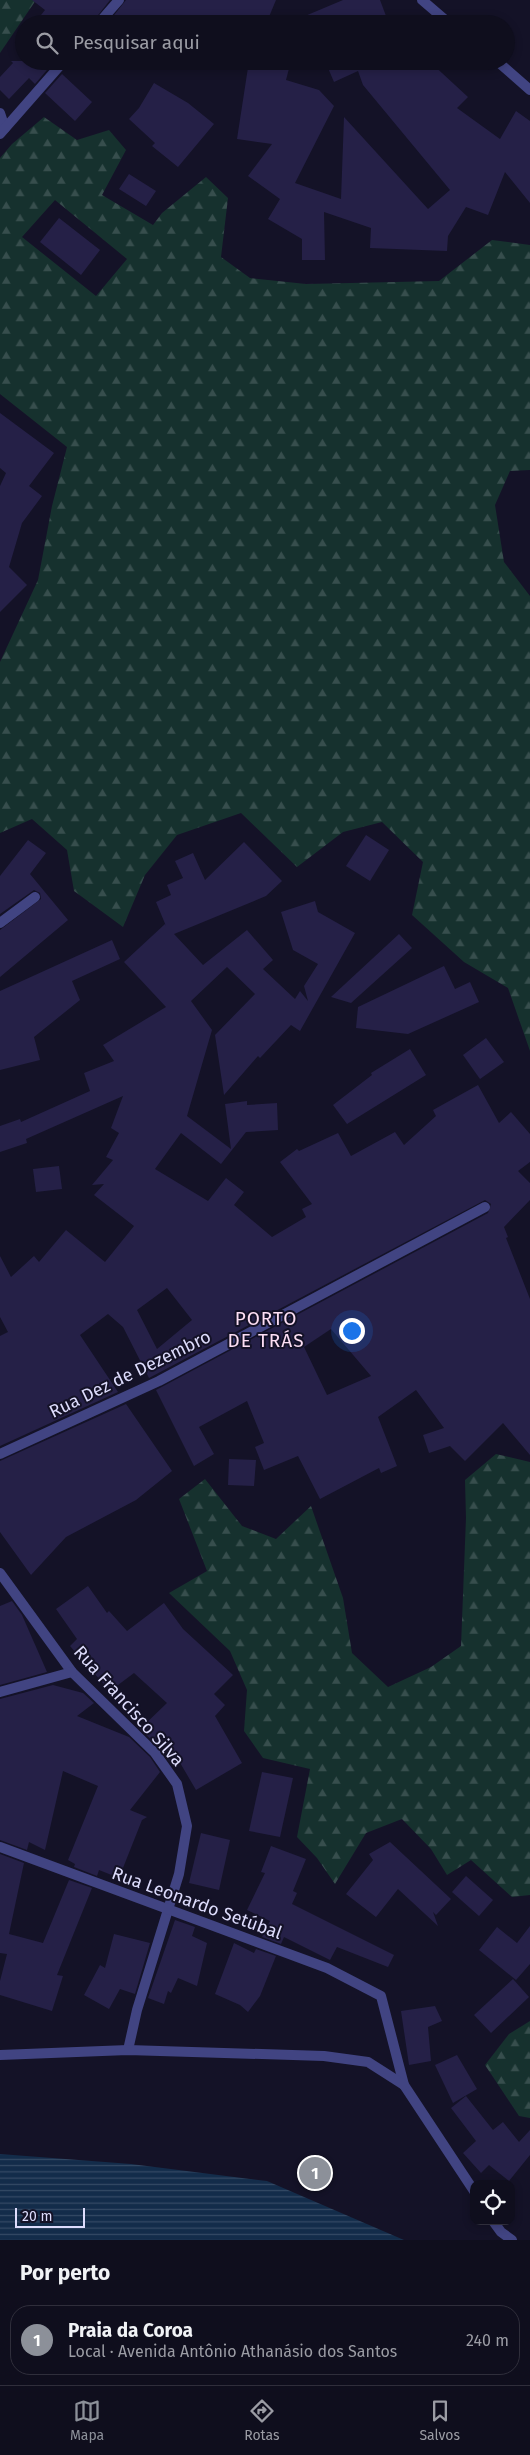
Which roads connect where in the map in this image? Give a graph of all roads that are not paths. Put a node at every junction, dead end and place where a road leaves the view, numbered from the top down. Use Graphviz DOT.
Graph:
graph roads {
  1 [pos="119,0"];
  2 [pos="422,0"];
  3 [pos="106,15"];
  4 [pos="440,15"];
  5 [pos="56,70"];
  6 [pos="507,70"];
  7 [pos="530,90"];
  8 [pos="0,113"];
  9 [pos="2,131"];
  10 [pos="35,897"];
  11 [pos="0,923"];
  12 [pos="485,1206"];
  13 [pos="0,1454"];
  14 [pos="0,1573"];
  15 [pos="72,1672"];
  16 [pos="0,1692"];
  17 [pos="0,1847"];
  18 [pos="169,1910"];
  19 [pos="128,2050"];
  20 [pos="0,2055"];
  21 [pos="404,2085"];
  22 [pos="470,2185"];
  23 [pos="496,2225"];
  24 [pos="512,2240"];
  1 -- 3 [label="street"];
  2 -- 4 [label="street"];
  5 -- 9 [label="street"];
  6 -- 7 [label="street"];
  8 -- 9 [label="street"];
  10 -- 11 [label="street"];
  12 -- 13 [label="street, Rua Dez de Dezembro"];
  14 -- 15 [label="street, Rua Francisco Silva"];
  15 -- 16 [label="street"];
  15 -- 18 [label="street, Rua Francisco Silva"];
  17 -- 18 [label="street, Rua Leonardo Setúbal"];
  18 -- 19 [label="street, Rua Francisco Silva"];
  18 -- 21 [label="street, Rua Leonardo Setúbal"];
  19 -- 20 [label="street"];
  19 -- 21 [label="street"];
  21 -- 22 [label="street"];
  23 -- 24 [label="street"];
}
